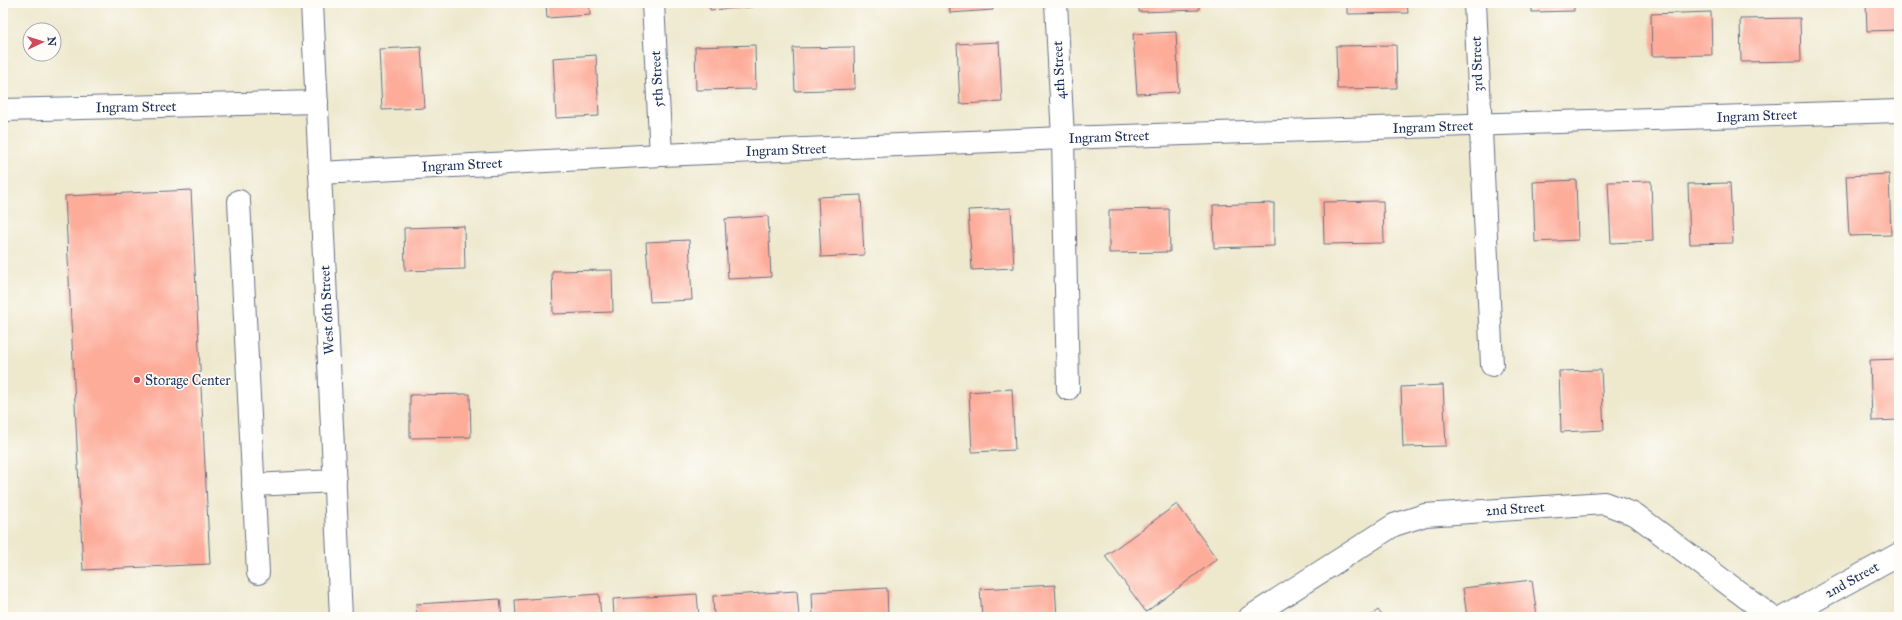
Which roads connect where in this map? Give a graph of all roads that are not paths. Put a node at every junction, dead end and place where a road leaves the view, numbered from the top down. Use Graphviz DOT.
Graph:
graph roads {
  1 [pos="312,3"];
  2 [pos="653,3"];
  3 [pos="1056,3"];
  4 [pos="1475,3"];
  5 [pos="317,102"];
  6 [pos="3,110"];
  7 [pos="1899,111"];
  8 [pos="1479,125"];
  9 [pos="1063,138"];
  10 [pos="661,155"];
  11 [pos="320,173"];
  12 [pos="239,201"];
  13 [pos="1492,365"];
  14 [pos="1068,390"];
  15 [pos="335,481"];
  16 [pos="253,485"];
  17 [pos="1899,554"];
  18 [pos="258,573"];
  19 [pos="341,617"];
  20 [pos="1250,617"];
  21 [pos="1772,617"];
  22 [pos="1785,617"];
  1 -- 5 [label="street, West 6th Street"];
  2 -- 10 [label="street, 5th Street"];
  3 -- 9 [label="street, 4th Street"];
  4 -- 8 [label="street, 3rd Street"];
  5 -- 6 [label="street, Ingram Street"];
  5 -- 11 [label="street, West 6th Street"];
  7 -- 8 [label="street, Ingram Street"];
  8 -- 9 [label="street, Ingram Street"];
  8 -- 13 [label="street, 3rd Street"];
  9 -- 10 [label="street, Ingram Street"];
  9 -- 14 [label="street, 4th Street"];
  10 -- 11 [label="street, Ingram Street"];
  11 -- 15 [label="street, West 6th Street"];
  12 -- 16 [label="street"];
  15 -- 16 [label="street"];
  15 -- 19 [label="street, West 6th Street"];
  16 -- 18 [label="street"];
  17 -- 22 [label="street, 2nd Street"];
  20 -- 21 [label="street, 2nd Street"];
}
